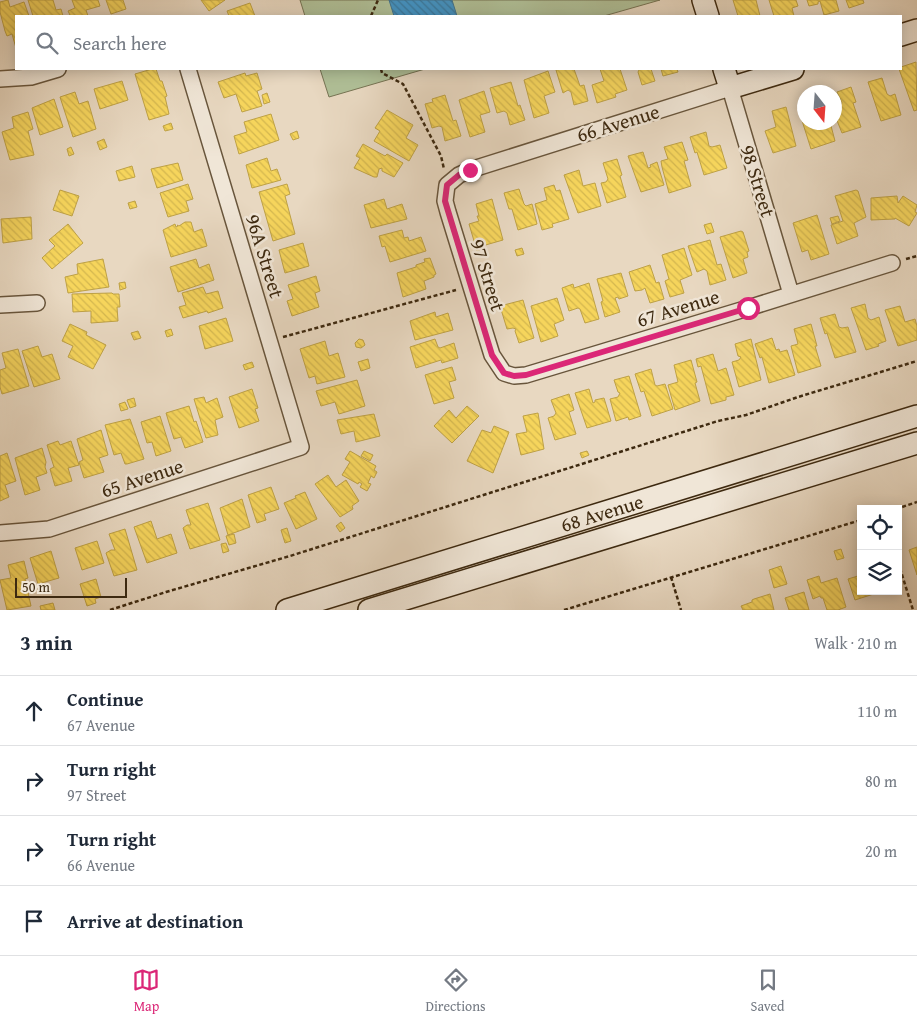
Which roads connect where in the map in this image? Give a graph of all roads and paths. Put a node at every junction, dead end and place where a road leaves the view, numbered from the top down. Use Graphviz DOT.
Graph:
graph roads {
  1 [pos="378,0"];
  2 [pos="702,0"];
  3 [pos="371,15"];
  4 [pos="708,15"];
  5 [pos="917,30"];
  6 [pos="902,35"];
  7 [pos="55,70"];
  8 [pos="188,70"];
  9 [pos="381,70"];
  10 [pos="786,70"];
  11 [pos="0,79"];
  12 [pos="727,79"];
  13 [pos="447,185"];
  14 [pos="892,262"];
  15 [pos="470,286"];
  16 [pos="791,294"];
  17 [pos="38,303"];
  18 [pos="0,305"];
  19 [pos="270,341"];
  20 [pos="917,361"];
  21 [pos="504,373"];
  22 [pos="917,416"];
  23 [pos="917,443"];
  24 [pos="294,449"];
  25 [pos="917,502"];
  26 [pos="902,507"];
  27 [pos="857,521"];
  28 [pos="0,533"];
  29 [pos="902,575"];
  30 [pos="671,577"];
  31 [pos="110,610"];
  32 [pos="287,610"];
  33 [pos="369,610"];
  34 [pos="564,610"];
  35 [pos="681,610"];
  36 [pos="913,610"];
  1 -- 3 [label="path"];
  2 -- 4 [label="main road"];
  5 -- 6 [label="main road"];
  7 -- 11 [label="street"];
  8 -- 19 [label="street, 96A Street"];
  9 -- 13 [label="path"];
  10 -- 12 [label="main road, 66 Avenue"];
  12 -- 13 [label="street, 66 Avenue"];
  12 -- 16 [label="street, 98 Street"];
  13 -- 15 [label="street, 97 Street"];
  14 -- 16 [label="street, 67 Avenue"];
  15 -- 19 [label="path"];
  15 -- 21 [label="street, 97 Street"];
  16 -- 21 [label="street, 67 Avenue"];
  17 -- 18 [label="street"];
  19 -- 24 [label="street, 96A Street"];
  20 -- 31 [label="path"];
  22 -- 32 [label="main road, 68 Avenue"];
  23 -- 33 [label="main road, 68 Avenue"];
  24 -- 28 [label="street, 65 Avenue"];
  25 -- 26 [label="path"];
  27 -- 30 [label="path"];
  29 -- 36 [label="path"];
  30 -- 34 [label="path"];
  30 -- 35 [label="path"];
}
